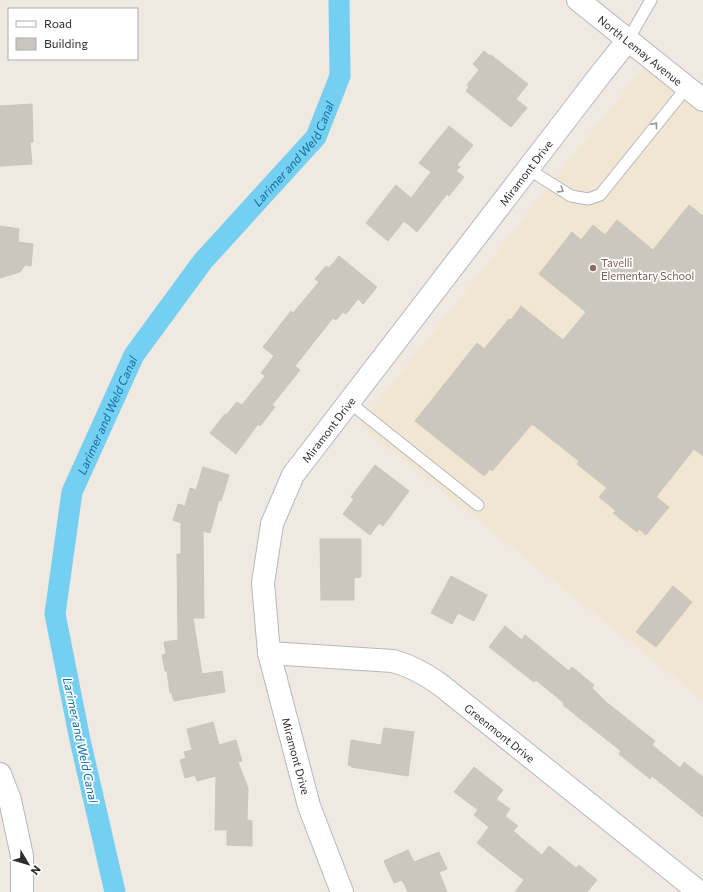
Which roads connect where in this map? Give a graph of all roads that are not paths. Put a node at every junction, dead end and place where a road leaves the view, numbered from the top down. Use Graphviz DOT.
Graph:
graph roads {
  1 [pos="578,0"];
  2 [pos="651,0"];
  3 [pos="628,40"];
  4 [pos="695,93"];
  5 [pos="528,170"];
  6 [pos="350,403"];
  7 [pos="478,505"];
  8 [pos="269,653"];
  9 [pos="0,774"];
  10 [pos="22,892"];
  11 [pos="342,892"];
  12 [pos="699,892"];
  1 -- 3 [label="street, North Lemay Avenue"];
  2 -- 3 [label="lane"];
  3 -- 4 [label="street, North Lemay Avenue"];
  3 -- 5 [label="street, Miramont Drive"];
  5 -- 4 [label="lane, one-way"];
  5 -- 6 [label="street, Miramont Drive"];
  6 -- 7 [label="lane"];
  6 -- 8 [label="street, Miramont Drive"];
  8 -- 11 [label="street, Miramont Drive"];
  8 -- 12 [label="street, Greenmont Drive"];
  9 -- 10 [label="street"];
}
